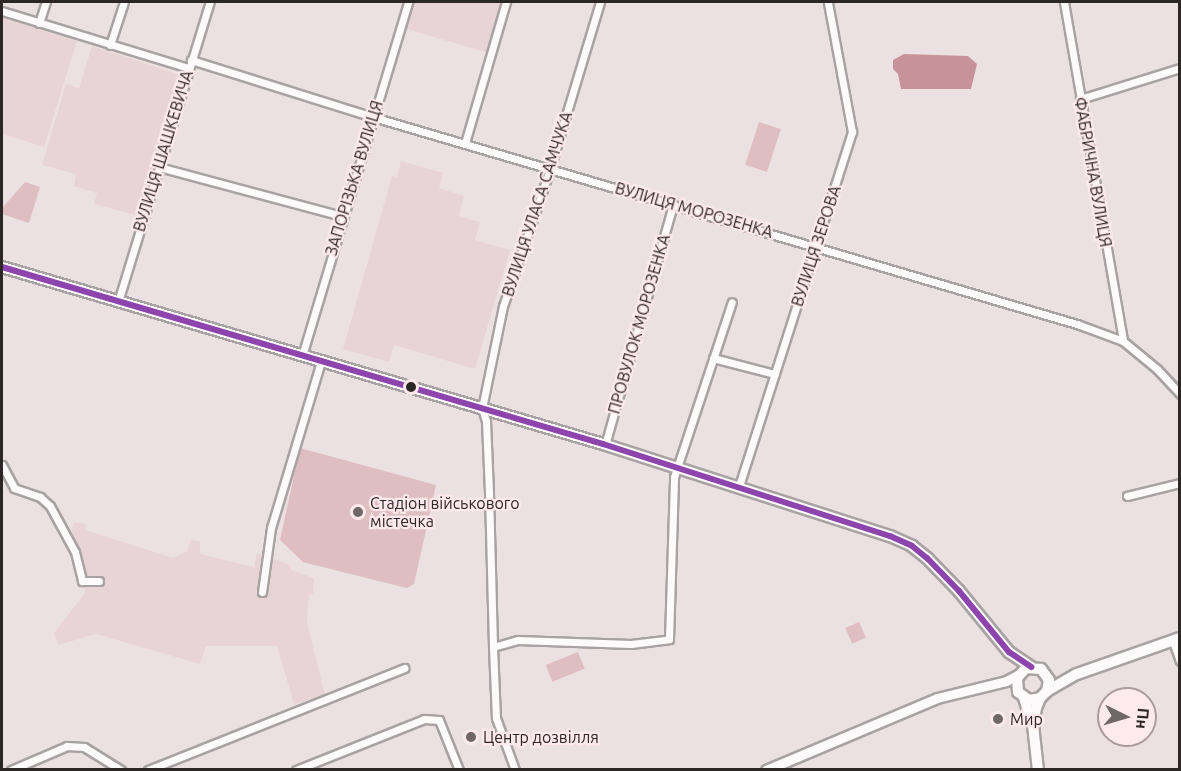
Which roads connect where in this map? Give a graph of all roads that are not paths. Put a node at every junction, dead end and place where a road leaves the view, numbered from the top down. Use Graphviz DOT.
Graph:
graph roads {
  1 [pos="46,2"];
  2 [pos="124,2"];
  3 [pos="210,2"];
  4 [pos="408,2"];
  5 [pos="506,2"];
  6 [pos="600,2"];
  7 [pos="828,2"];
  8 [pos="1064,2"];
  9 [pos="2,11"];
  10 [pos="39,23"];
  11 [pos="110,45"];
  12 [pos="191,60"];
  13 [pos="188,68"];
  14 [pos="1179,68"];
  15 [pos="1080,99"];
  16 [pos="373,117"];
  17 [pos="465,143"];
  18 [pos="159,167"];
  19 [pos="550,169"];
  20 [pos="673,204"];
  21 [pos="342,216"];
  22 [pos="816,245"];
  23 [pos="2,267"];
  24 [pos="118,302"];
  25 [pos="732,302"];
  26 [pos="1123,341"];
  27 [pos="302,356"];
  28 [pos="713,358"];
  29 [pos="321,361"];
  30 [pos="775,374"];
  31 [pos="1179,394"];
  32 [pos="482,408"];
  33 [pos="605,445"];
  34 [pos="2,465"];
  35 [pos="676,467"];
  36 [pos="1179,483"];
  37 [pos="738,486"];
  38 [pos="1127,496"];
  39 [pos="99,580"];
  40 [pos="262,592"];
  41 [pos="1176,639"];
  42 [pos="494,647"];
  43 [pos="1009,652"];
  44 [pos="1179,661"];
  45 [pos="1031,667"];
  46 [pos="404,668"];
  47 [pos="1044,671"];
  48 [pos="1077,674"];
  49 [pos="1018,675"];
  50 [pos="996,683"];
  51 [pos="1044,694"];
  52 [pos="1021,695"];
  53 [pos="1033,730"];
  54 [pos="11,770"];
  55 [pos="121,770"];
  56 [pos="148,770"];
  57 [pos="296,770"];
  58 [pos="459,770"];
  59 [pos="515,770"];
  60 [pos="766,770"];
  61 [pos="1038,770"];
  1 -- 10 [label="street"];
  2 -- 11 [label="street"];
  3 -- 12 [label="street, ВУЛИЦЯ ШАШКЕВИЧА"];
  4 -- 16 [label="street, ЗАПОРІЗЬКА ВУЛИЦЯ"];
  5 -- 17 [label="street"];
  6 -- 19 [label="street, ВУЛИЦЯ УЛАСА САМЧУКА"];
  7 -- 22 [label="street, ВУЛИЦЯ ЗЕРОВА"];
  8 -- 15 [label="street, ФАБРИЧНА ВУЛИЦЯ"];
  9 -- 10 [label="street"];
  10 -- 11 [label="street"];
  11 -- 13 [label="street"];
  12 -- 13 [label="street, ВУЛИЦЯ ШАШКЕВИЧА"];
  12 -- 16 [label="street, ВУЛИЦЯ МОРОЗЕНКА"];
  13 -- 18 [label="street, ВУЛИЦЯ ШАШКЕВИЧА"];
  14 -- 15 [label="street"];
  15 -- 26 [label="street, ФАБРИЧНА ВУЛИЦЯ"];
  16 -- 17 [label="street, ВУЛИЦЯ МОРОЗЕНКА"];
  16 -- 21 [label="street, ЗАПОРІЗЬКА ВУЛИЦЯ"];
  17 -- 19 [label="street, ВУЛИЦЯ МОРОЗЕНКА"];
  18 -- 21 [label="street"];
  18 -- 24 [label="street, ВУЛИЦЯ ШАШКЕВИЧА"];
  19 -- 20 [label="street, ВУЛИЦЯ МОРОЗЕНКА"];
  19 -- 32 [label="street, ВУЛИЦЯ УЛАСА САМЧУКА"];
  20 -- 22 [label="street, ВУЛИЦЯ МОРОЗЕНКА"];
  20 -- 33 [label="street, ПРОВУЛОК МОРОЗЕНКА"];
  21 -- 27 [label="street, ЗАПОРІЗЬКА ВУЛИЦЯ"];
  22 -- 26 [label="street, ВУЛИЦЯ МОРОЗЕНКА"];
  22 -- 30 [label="street, ВУЛИЦЯ ЗЕРОВА"];
  23 -- 24 [label="main road"];
  24 -- 27 [label="main road"];
  25 -- 28 [label="street"];
  26 -- 31 [label="street, ВУЛИЦЯ МОРОЗЕНКА"];
  27 -- 29 [label="main road"];
  28 -- 30 [label="street"];
  28 -- 35 [label="street"];
  29 -- 32 [label="main road"];
  29 -- 40 [label="street"];
  30 -- 37 [label="street, ВУЛИЦЯ ЗЕРОВА"];
  32 -- 33 [label="main road"];
  32 -- 42 [label="street"];
  33 -- 35 [label="main road"];
  34 -- 39 [label="street"];
  35 -- 37 [label="main road"];
  35 -- 42 [label="street"];
  36 -- 38 [label="street"];
  37 -- 43 [label="main road"];
  41 -- 44 [label="street"];
  41 -- 48 [label="main road"];
  42 -- 59 [label="street"];
  43 -- 45 [label="main road"];
  43 -- 49 [label="main road"];
  45 -- 47 [label="main road"];
  45 -- 49 [label="main road"];
  46 -- 56 [label="street"];
  47 -- 48 [label="main road"];
  47 -- 51 [label="main road"];
  48 -- 51 [label="main road"];
  49 -- 50 [label="street"];
  49 -- 52 [label="main road"];
  50 -- 52 [label="street"];
  50 -- 60 [label="street"];
  51 -- 52 [label="main road"];
  51 -- 53 [label="main road"];
  52 -- 53 [label="main road"];
  53 -- 61 [label="main road"];
  54 -- 55 [label="street"];
  57 -- 58 [label="street"];
}
